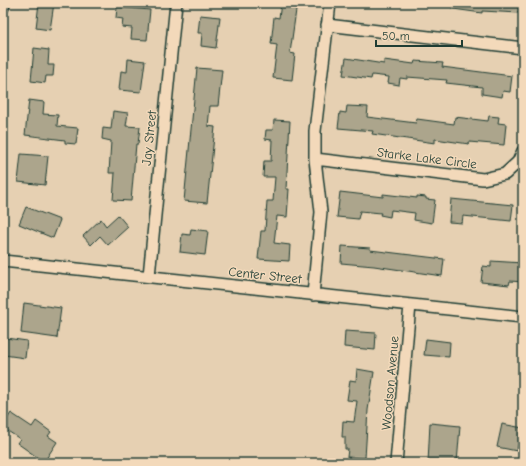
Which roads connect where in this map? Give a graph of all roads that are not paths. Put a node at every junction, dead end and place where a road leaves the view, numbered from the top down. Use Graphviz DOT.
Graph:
graph roads {
  1 [pos="3,3"];
  2 [pos="176,3"];
  3 [pos="330,3"];
  4 [pos="3,7"];
  5 [pos="327,25"];
  6 [pos="523,48"];
  7 [pos="523,151"];
  8 [pos="315,159"];
  9 [pos="3,261"];
  10 [pos="149,276"];
  11 [pos="313,295"];
  12 [pos="410,304"];
  13 [pos="523,317"];
  14 [pos="396,463"];
  1 -- 4 [label="street"];
  2 -- 10 [label="street, Jay Street"];
  3 -- 5 [label="street"];
  5 -- 6 [label="street"];
  5 -- 8 [label="street"];
  7 -- 8 [label="street, Starke Lake Circle"];
  8 -- 11 [label="street"];
  9 -- 10 [label="street, Center Street"];
  10 -- 11 [label="street, Center Street"];
  11 -- 12 [label="street, Center Street"];
  12 -- 13 [label="street, Center Street"];
  12 -- 14 [label="street, Woodson Avenue"];
}
